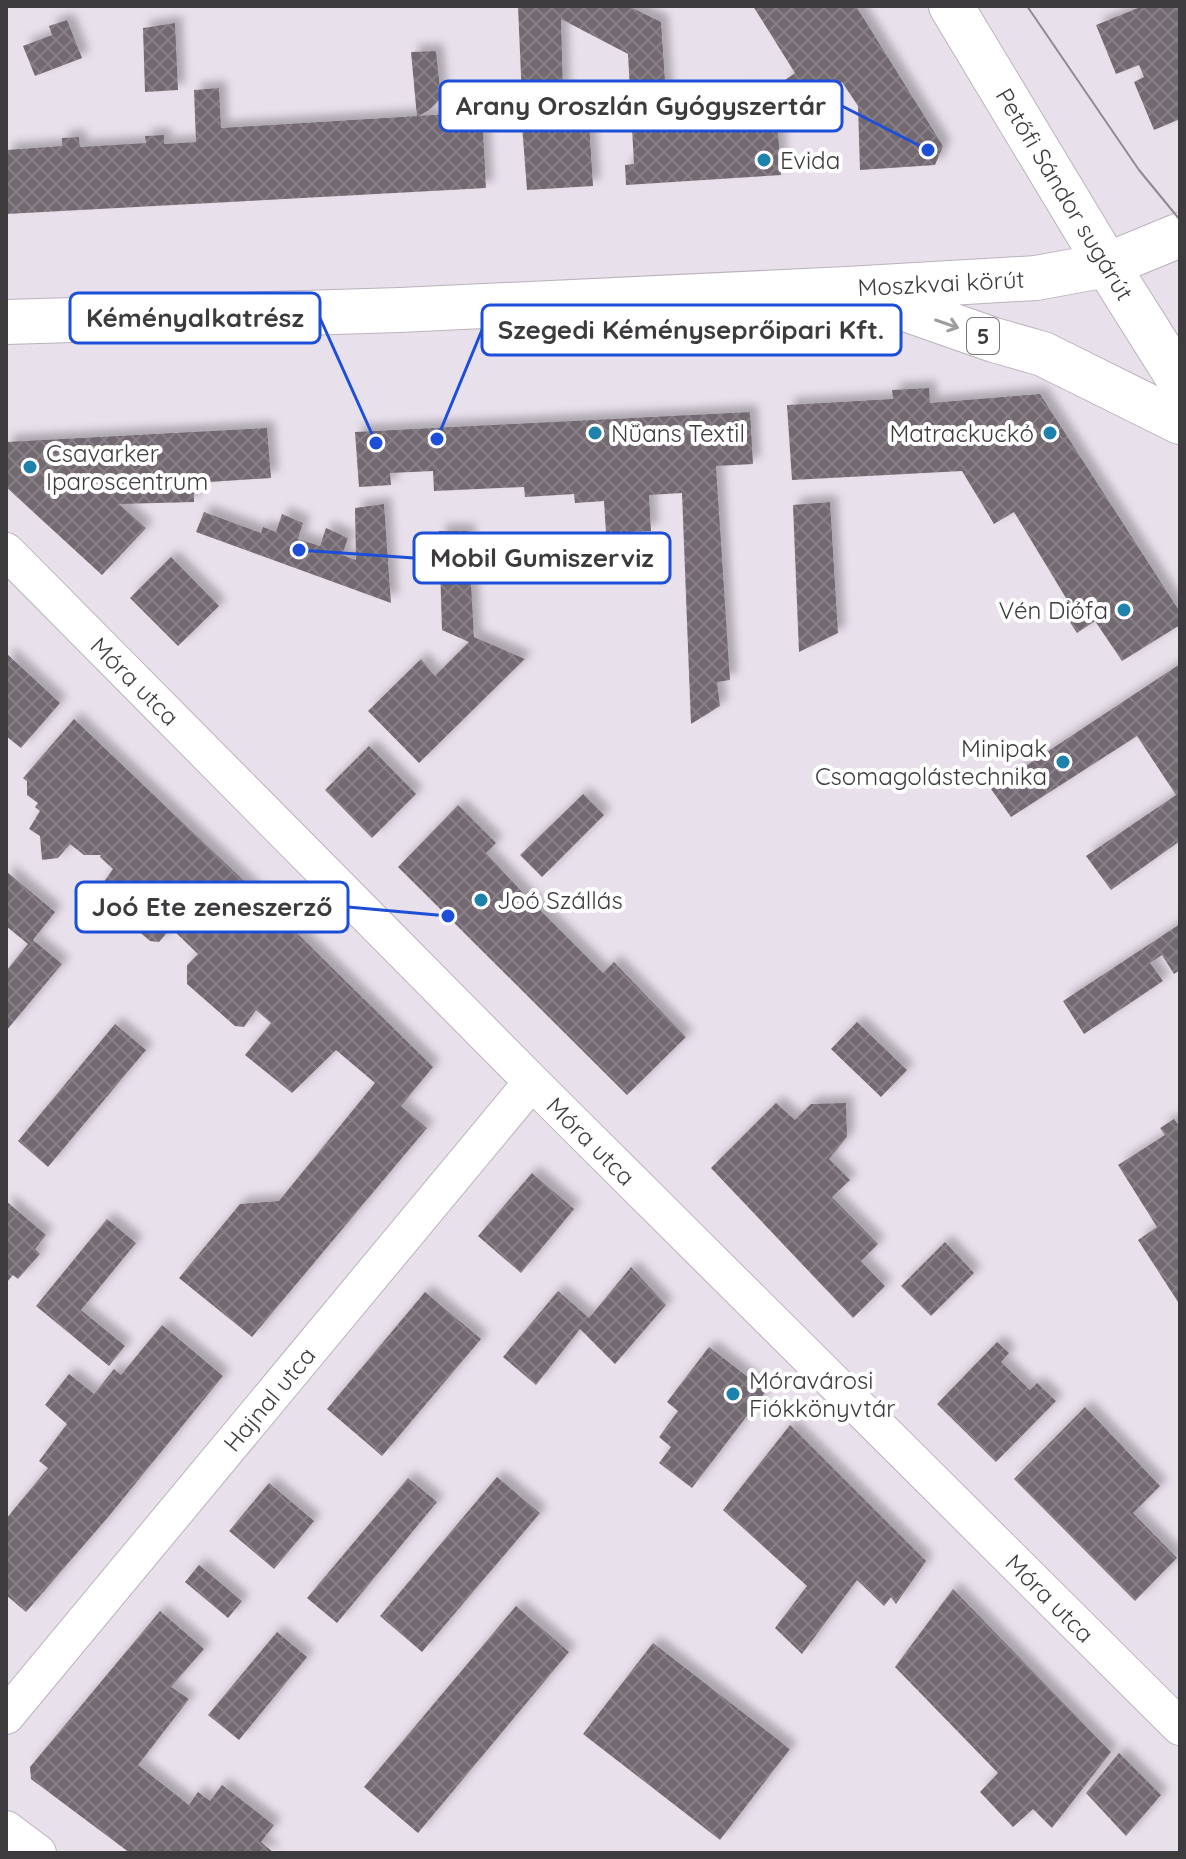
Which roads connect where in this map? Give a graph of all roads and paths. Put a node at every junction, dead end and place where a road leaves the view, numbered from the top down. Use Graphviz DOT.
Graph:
graph roads {
  1 [pos="951,6"];
  2 [pos="1180,235"];
  3 [pos="1107,265"];
  4 [pos="847,289"];
  5 [pos="6,322"];
  6 [pos="1180,381"];
  7 [pos="1180,422"];
  8 [pos="6,551"];
  9 [pos="532,1082"];
  10 [pos="6,1716"];
  11 [pos="1180,1727"];
  12 [pos="6,1829"];
  13 [pos="38,1853"];
  1 -- 3 [label="main road, Petőfi Sándor sugárút"];
  2 -- 3 [label="main road, Moszkvai körút"];
  3 -- 4 [label="main road, Moszkvai körút / 5"];
  3 -- 6 [label="main road, Petőfi Sándor sugárút"];
  4 -- 5 [label="main road, Moszkvai körút / 5"];
  4 -- 7 [label="main road, 5, one-way"];
  8 -- 9 [label="street, Móra utca"];
  9 -- 10 [label="street, Hajnal utca"];
  9 -- 11 [label="street, Móra utca"];
  12 -- 13 [label="street"];
}
